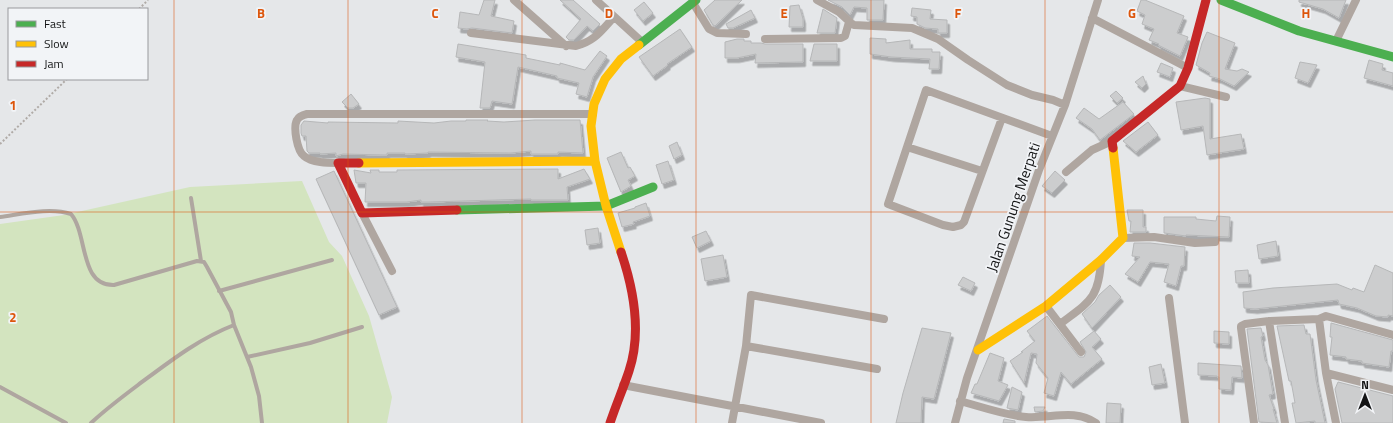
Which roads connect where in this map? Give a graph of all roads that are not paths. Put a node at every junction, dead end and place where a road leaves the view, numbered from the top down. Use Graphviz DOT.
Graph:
graph roads {
  1 [pos="514,0"];
  2 [pos="596,0"];
  3 [pos="817,0"];
  4 [pos="1098,0"];
  5 [pos="1206,0"];
  6 [pos="1221,0"];
  7 [pos="1356,0"];
  8 [pos="694,1"];
  9 [pos="614,17"];
  10 [pos="1092,18"];
  11 [pos="849,22"];
  12 [pos="471,33"];
  13 [pos="746,34"];
  14 [pos="765,39"];
  15 [pos="1336,41"];
  16 [pos="642,42"];
  17 [pos="567,46"];
  18 [pos="1393,57"];
  19 [pos="1188,68"];
  20 [pos="1180,86"];
  21 [pos="1226,97"];
  22 [pos="1065,105"];
  23 [pos="592,114"];
  24 [pos="1002,118"];
  25 [pos="1052,136"];
  26 [pos="1112,141"];
  27 [pos="907,148"];
  28 [pos="595,160"];
  29 [pos="338,163"];
  30 [pos="982,171"];
  31 [pos="1066,172"];
  32 [pos="653,187"];
  33 [pos="191,198"];
  34 [pos="606,206"];
  35 [pos="362,213"];
  36 [pos="0,217"];
  37 [pos="1123,238"];
  38 [pos="1215,242"];
  39 [pos="332,260"];
  40 [pos="1101,260"];
  41 [pos="201,261"];
  42 [pos="392,271"];
  43 [pos="219,291"];
  44 [pos="1169,298"];
  45 [pos="1046,306"];
  46 [pos="884,319"];
  47 [pos="1319,319"];
  48 [pos="1269,321"];
  49 [pos="1060,324"];
  50 [pos="234,325"];
  51 [pos="362,327"];
  52 [pos="1393,335"];
  53 [pos="746,346"];
  54 [pos="978,350"];
  55 [pos="1081,352"];
  56 [pos="247,358"];
  57 [pos="877,369"];
  58 [pos="1326,373"];
  59 [pos="623,385"];
  60 [pos="0,387"];
  61 [pos="1393,390"];
  62 [pos="960,401"];
  63 [pos="736,406"];
  64 [pos="66,423"];
  65 [pos="90,423"];
  66 [pos="262,423"];
  67 [pos="610,423"];
  68 [pos="732,423"];
  69 [pos="821,423"];
  70 [pos="955,423"];
  71 [pos="1096,423"];
  72 [pos="1185,423"];
  73 [pos="1254,423"];
  74 [pos="1285,423"];
  75 [pos="1336,423"];
  1 -- 17 [label="street"];
  2 -- 9 [label="street"];
  3 -- 11 [label="street"];
  4 -- 10 [label="street, Jalan Gunung Merpati"];
  5 -- 19 [label="street"];
  6 -- 15 [label="street"];
  7 -- 15 [label="street"];
  8 -- 13 [label="street"];
  8 -- 16 [label="street"];
  9 -- 16 [label="street"];
  9 -- 17 [label="street"];
  10 -- 19 [label="street"];
  10 -- 22 [label="street, Jalan Gunung Merpati"];
  11 -- 14 [label="street"];
  11 -- 22 [label="street"];
  12 -- 17 [label="street"];
  15 -- 18 [label="street"];
  16 -- 23 [label="street"];
  19 -- 20 [label="street"];
  20 -- 21 [label="street"];
  20 -- 26 [label="street"];
  22 -- 25 [label="street, Jalan Gunung Merpati"];
  23 -- 28 [label="street"];
  23 -- 29 [label="street"];
  24 -- 25 [label="street"];
  24 -- 27 [label="street"];
  24 -- 30 [label="street"];
  25 -- 54 [label="street, Jalan Gunung Merpati"];
  26 -- 31 [label="street"];
  26 -- 37 [label="street"];
  27 -- 30 [label="street"];
  27 -- 30 [label="street"];
  28 -- 29 [label="street"];
  28 -- 34 [label="street"];
  29 -- 35 [label="street"];
  32 -- 34 [label="street"];
  33 -- 41 [label="lane"];
  34 -- 35 [label="street"];
  34 -- 59 [label="street"];
  35 -- 42 [label="street"];
  36 -- 41 [label="lane"];
  37 -- 38 [label="street"];
  37 -- 40 [label="street"];
  39 -- 43 [label="lane"];
  40 -- 45 [label="street"];
  40 -- 49 [label="street"];
  41 -- 43 [label="lane"];
  43 -- 50 [label="lane"];
  44 -- 72 [label="street"];
  45 -- 49 [label="street"];
  45 -- 54 [label="street"];
  46 -- 53 [label="street"];
  47 -- 48 [label="street"];
  47 -- 52 [label="street"];
  47 -- 58 [label="street"];
  48 -- 73 [label="street"];
  48 -- 74 [label="street"];
  49 -- 55 [label="street"];
  50 -- 56 [label="lane"];
  50 -- 65 [label="lane"];
  51 -- 56 [label="lane"];
  53 -- 57 [label="street"];
  53 -- 63 [label="street"];
  54 -- 62 [label="street, Jalan Gunung Merpati"];
  56 -- 66 [label="lane"];
  58 -- 61 [label="street"];
  58 -- 75 [label="street"];
  59 -- 63 [label="street"];
  59 -- 67 [label="street"];
  60 -- 64 [label="lane"];
  62 -- 70 [label="street, Jalan Gunung Merpati"];
  62 -- 71 [label="street"];
  63 -- 68 [label="street"];
  63 -- 69 [label="street"];
}
